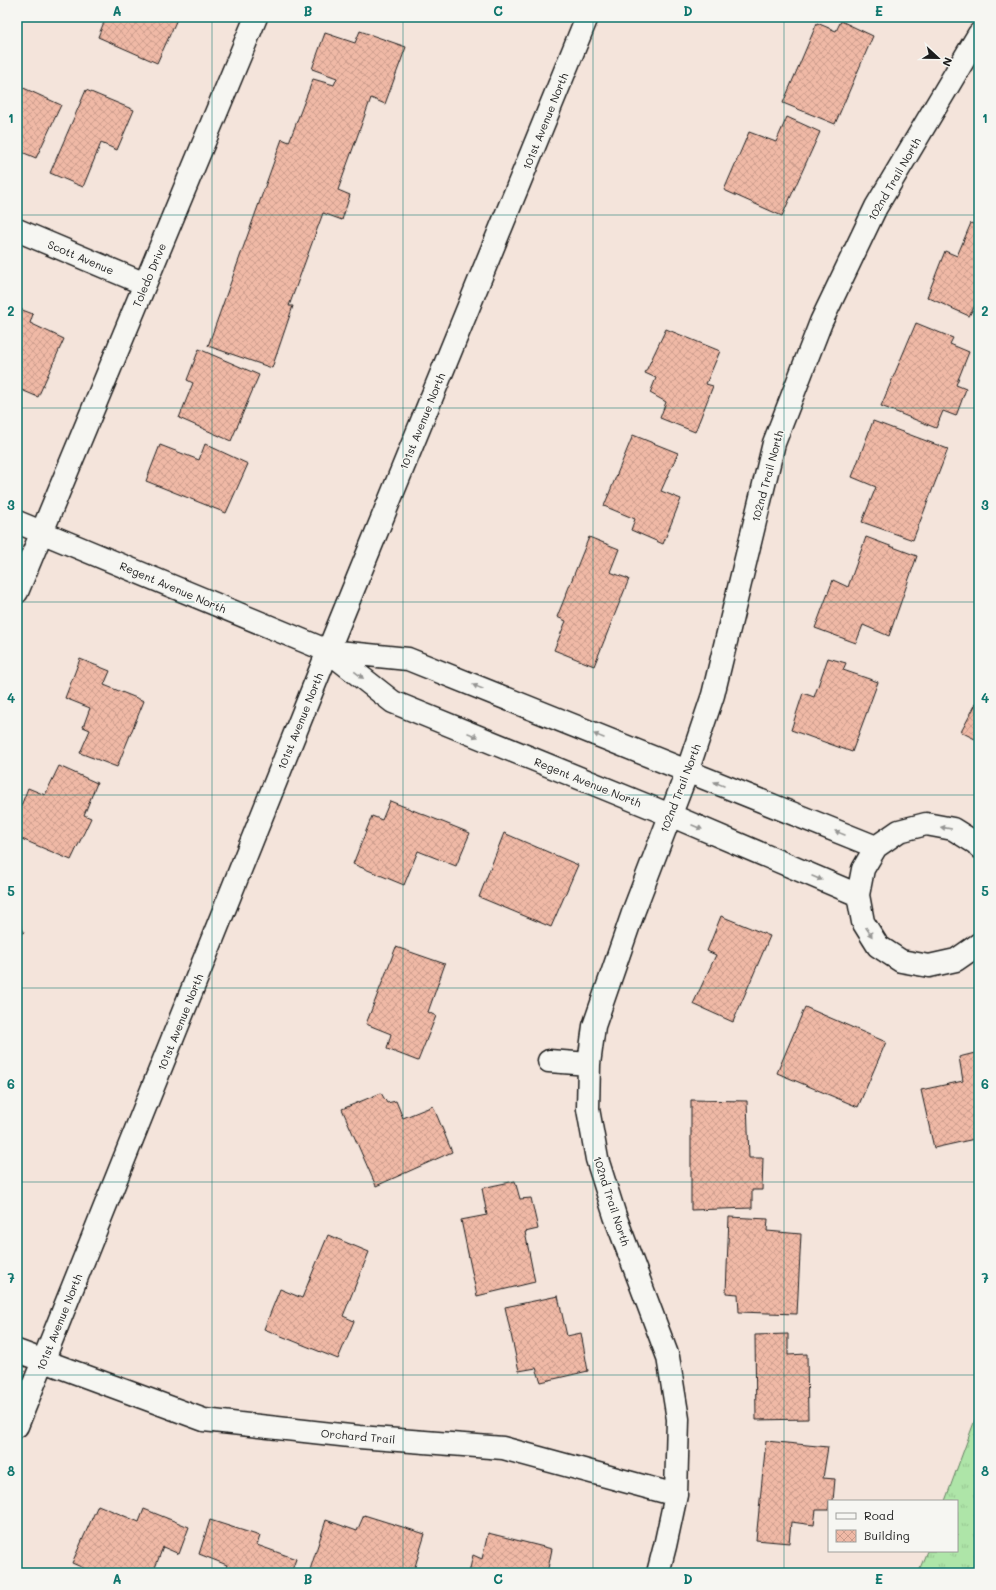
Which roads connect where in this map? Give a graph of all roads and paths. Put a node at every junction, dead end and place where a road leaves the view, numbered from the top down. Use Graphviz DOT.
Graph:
graph roads {
  1 [pos="256,17"];
  2 [pos="587,17"];
  3 [pos="979,34"];
  4 [pos="17,230"];
  5 [pos="145,284"];
  6 [pos="17,522"];
  7 [pos="42,533"];
  8 [pos="17,592"];
  9 [pos="328,651"];
  10 [pos="687,772"];
  11 [pos="670,815"];
  12 [pos="876,847"];
  13 [pos="979,847"];
  14 [pos="858,895"];
  15 [pos="979,944"];
  16 [pos="549,1061"];
  17 [pos="589,1064"];
  18 [pos="17,1351"];
  19 [pos="44,1361"];
  20 [pos="17,1426"];
  21 [pos="676,1495"];
  22 [pos="658,1573"];
  1 -- 5 [label="street, Toledo Drive"];
  2 -- 9 [label="street, 101st Avenue North"];
  3 -- 10 [label="street, 102nd Trail North"];
  4 -- 5 [label="street, Scott Avenue"];
  5 -- 7 [label="street, Toledo Drive"];
  6 -- 7 [label="street, Regent Avenue North"];
  7 -- 8 [label="street, Toledo Drive"];
  7 -- 9 [label="street, Regent Avenue North"];
  10 -- 9 [label="street, Regent Avenue North, one-way"];
  9 -- 11 [label="street, Regent Avenue North, one-way"];
  9 -- 19 [label="street, 101st Avenue North"];
  10 -- 11 [label="street, 102nd Trail North"];
  12 -- 10 [label="street, Regent Avenue North, one-way"];
  11 -- 14 [label="street, Regent Avenue North, one-way"];
  11 -- 17 [label="street, 102nd Trail North"];
  13 -- 12 [label="street, one-way"];
  12 -- 14 [label="street"];
  14 -- 15 [label="street, one-way"];
  16 -- 17 [label="street"];
  17 -- 21 [label="street, 102nd Trail North"];
  18 -- 19 [label="street, Orchard Trail"];
  19 -- 20 [label="street, 101st Avenue North"];
  19 -- 21 [label="street, Orchard Trail"];
  21 -- 22 [label="street, 102nd Trail North"];
}
